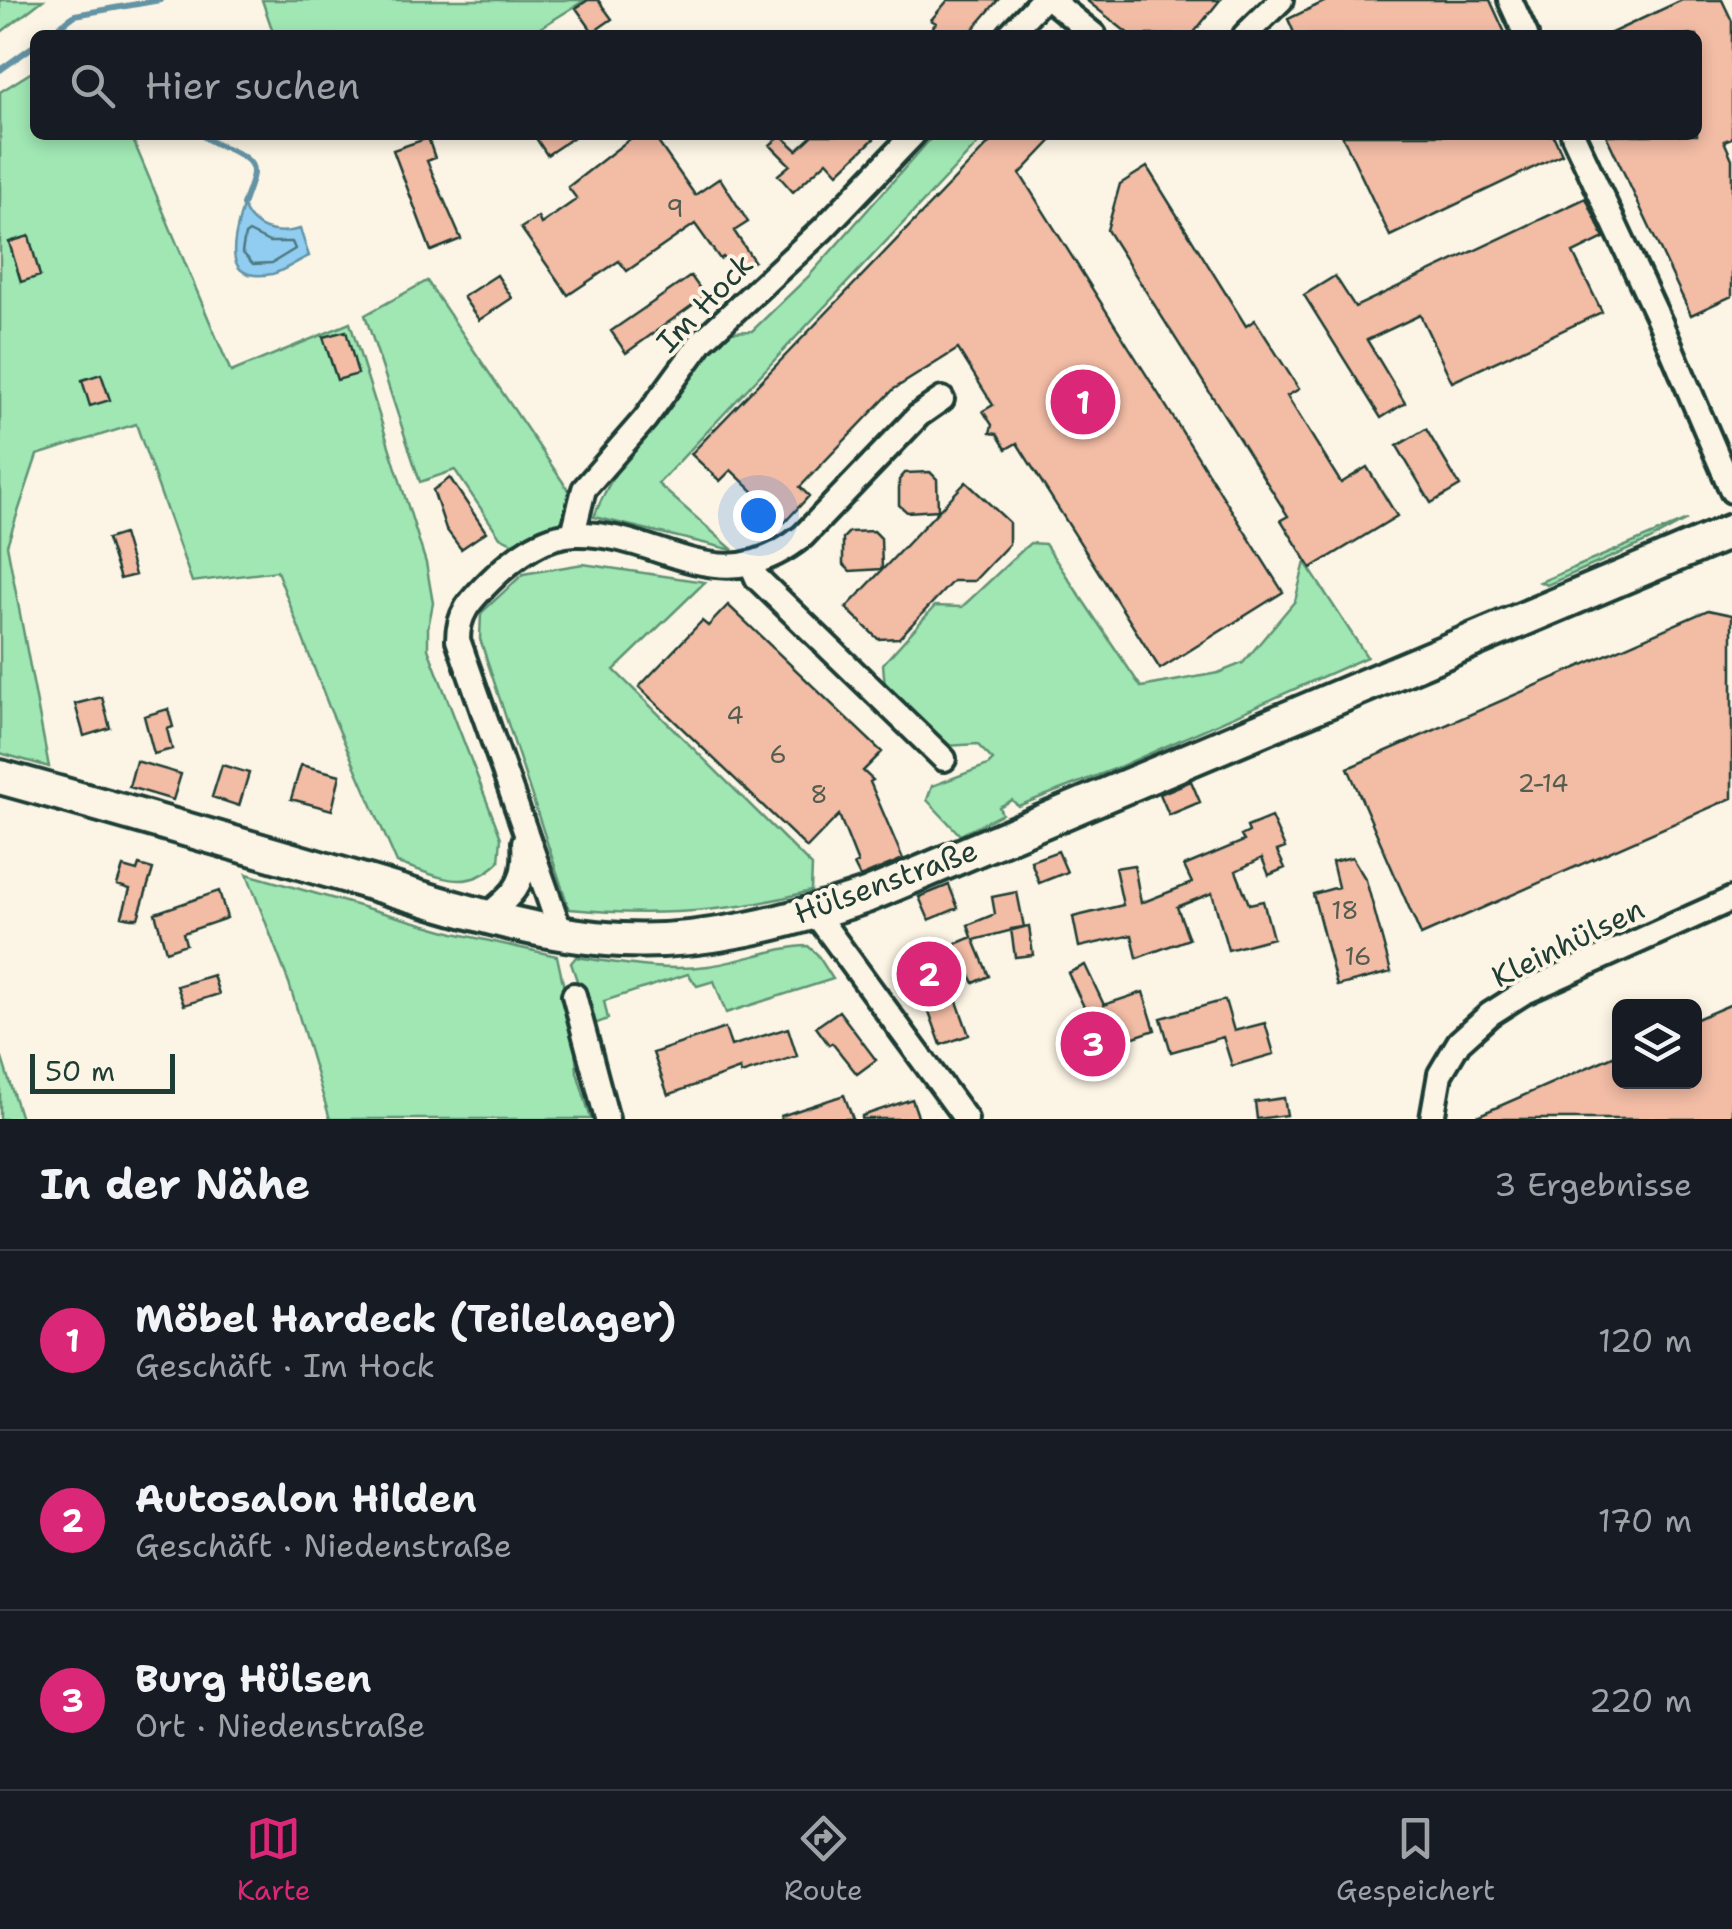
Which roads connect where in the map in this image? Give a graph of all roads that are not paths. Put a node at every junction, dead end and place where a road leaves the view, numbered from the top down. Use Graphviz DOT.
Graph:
graph roads {
  1 [pos="1281,0"];
  2 [pos="1510,0"];
  3 [pos="1045,2"];
  4 [pos="1014,30"];
  5 [pos="1087,30"];
  6 [pos="1250,30"];
  7 [pos="1524,30"];
  8 [pos="908,140"];
  9 [pos="1575,140"];
  10 [pos="942,399"];
  11 [pos="1732,492"];
  12 [pos="1732,530"];
  13 [pos="573,534"];
  14 [pos="751,564"];
  15 [pos="944,759"];
  16 [pos="0,777"];
  17 [pos="523,828"];
  18 [pos="1732,899"];
  19 [pos="815,913"];
  20 [pos="487,916"];
  21 [pos="561,933"];
  22 [pos="574,995"];
  23 [pos="607,1119"];
  24 [pos="966,1119"];
  25 [pos="1432,1119"];
  1 -- 6 [label="street"];
  2 -- 7 [label="street"];
  3 -- 4 [label="street"];
  3 -- 5 [label="street"];
  8 -- 13 [label="street, Im Hock"];
  9 -- 11 [label="street"];
  10 -- 14 [label="street"];
  12 -- 19 [label="main road, Hülsenstraße"];
  13 -- 14 [label="street"];
  13 -- 17 [label="street"];
  14 -- 15 [label="street"];
  16 -- 20 [label="main road, Hülsenstraße"];
  17 -- 20 [label="street"];
  17 -- 21 [label="street"];
  18 -- 25 [label="street, Kleinhülsen"];
  19 -- 21 [label="main road, Hülsenstraße"];
  19 -- 24 [label="street"];
  20 -- 21 [label="main road, Hülsenstraße"];
  22 -- 23 [label="street"];
}
